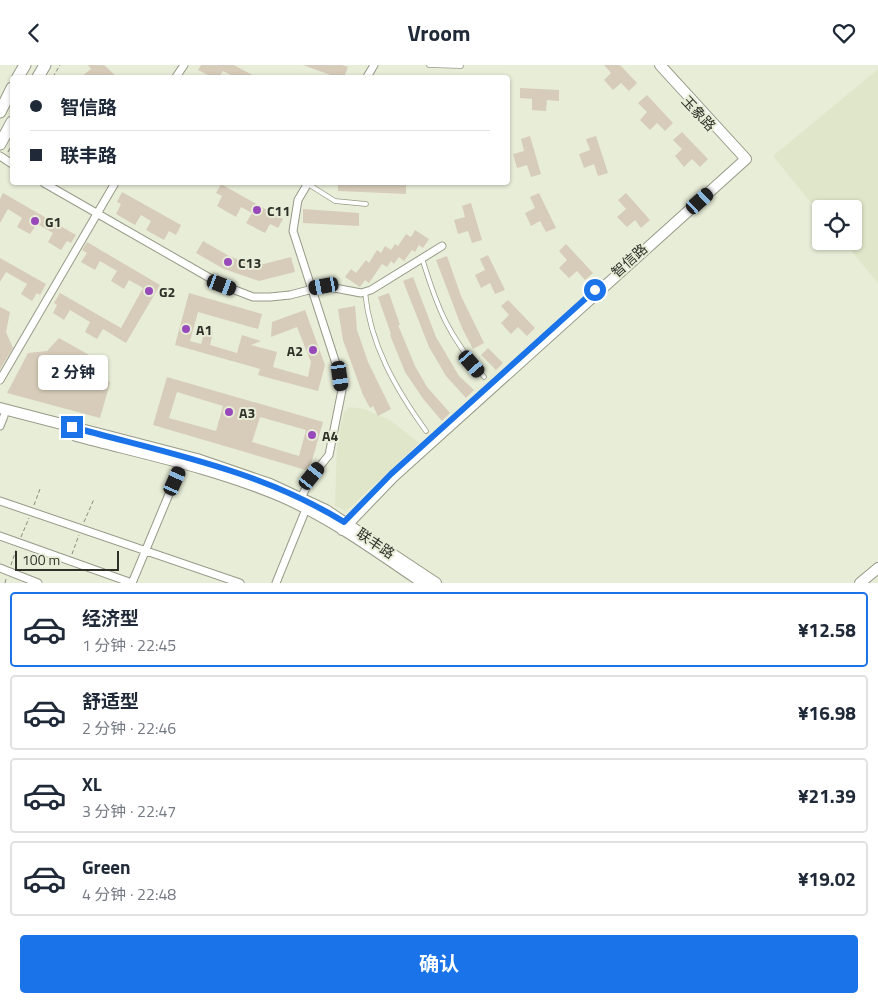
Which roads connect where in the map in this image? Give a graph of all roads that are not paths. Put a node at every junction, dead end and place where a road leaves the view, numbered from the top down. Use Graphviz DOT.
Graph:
graph roads {
  1 [pos="429,65"];
  2 [pos="655,65"];
  3 [pos="660,65"];
  4 [pos="461,66"];
  5 [pos="10,92"];
  6 [pos="0,112"];
  7 [pos="10,126"];
  8 [pos="0,144"];
  9 [pos="744,158"];
  10 [pos="48,185"];
  11 [pos="114,185"];
  12 [pos="307,185"];
  13 [pos="311,185"];
  14 [pos="366,204"];
  15 [pos="97,213"];
  16 [pos="442,246"];
  17 [pos="422,259"];
  18 [pos="310,289"];
  19 [pos="365,292"];
  20 [pos="484,377"];
  21 [pos="0,380"];
  22 [pos="1,416"];
  23 [pos="426,431"];
  24 [pos="182,463"];
  25 [pos="301,498"];
  26 [pos="0,501"];
  27 [pos="306,509"];
  28 [pos="343,526"];
  29 [pos="0,536"];
  30 [pos="144,551"];
  31 [pos="0,568"];
  32 [pos="878,568"];
  33 [pos="878,577"];
  34 [pos="38,583"];
  35 [pos="132,583"];
  36 [pos="240,583"];
  37 [pos="276,583"];
  38 [pos="423,583"];
  39 [pos="436,583"];
  40 [pos="860,583"];
  41 [pos="871,583"];
  1 -- 4 [label="lane"];
  2 -- 9 [label="main road, 玉象路"];
  3 -- 9 [label="main road, 玉象路"];
  5 -- 6 [label="main road"];
  7 -- 8 [label="main road"];
  9 -- 28 [label="main road, 智信路"];
  10 -- 15 [label="street"];
  11 -- 15 [label="street"];
  12 -- 18 [label="street"];
  13 -- 14 [label="lane"];
  15 -- 18 [label="street"];
  15 -- 21 [label="street"];
  16 -- 17 [label="street"];
  17 -- 19 [label="street"];
  17 -- 20 [label="lane"];
  18 -- 19 [label="street"];
  18 -- 25 [label="street"];
  19 -- 23 [label="lane"];
  22 -- 24 [label="main road, 联丰路"];
  22 -- 25 [label="main road, 联丰路"];
  24 -- 27 [label="main road, 联丰路"];
  24 -- 30 [label="street"];
  25 -- 28 [label="main road, 联丰路"];
  26 -- 30 [label="street"];
  27 -- 28 [label="main road, 联丰路"];
  27 -- 37 [label="street"];
  28 -- 38 [label="main road, 联丰路"];
  28 -- 39 [label="main road, 联丰路"];
  29 -- 35 [label="street"];
  30 -- 35 [label="street"];
  30 -- 36 [label="street"];
  31 -- 34 [label="street"];
  32 -- 40 [label="main road"];
  33 -- 41 [label="main road"];
}
